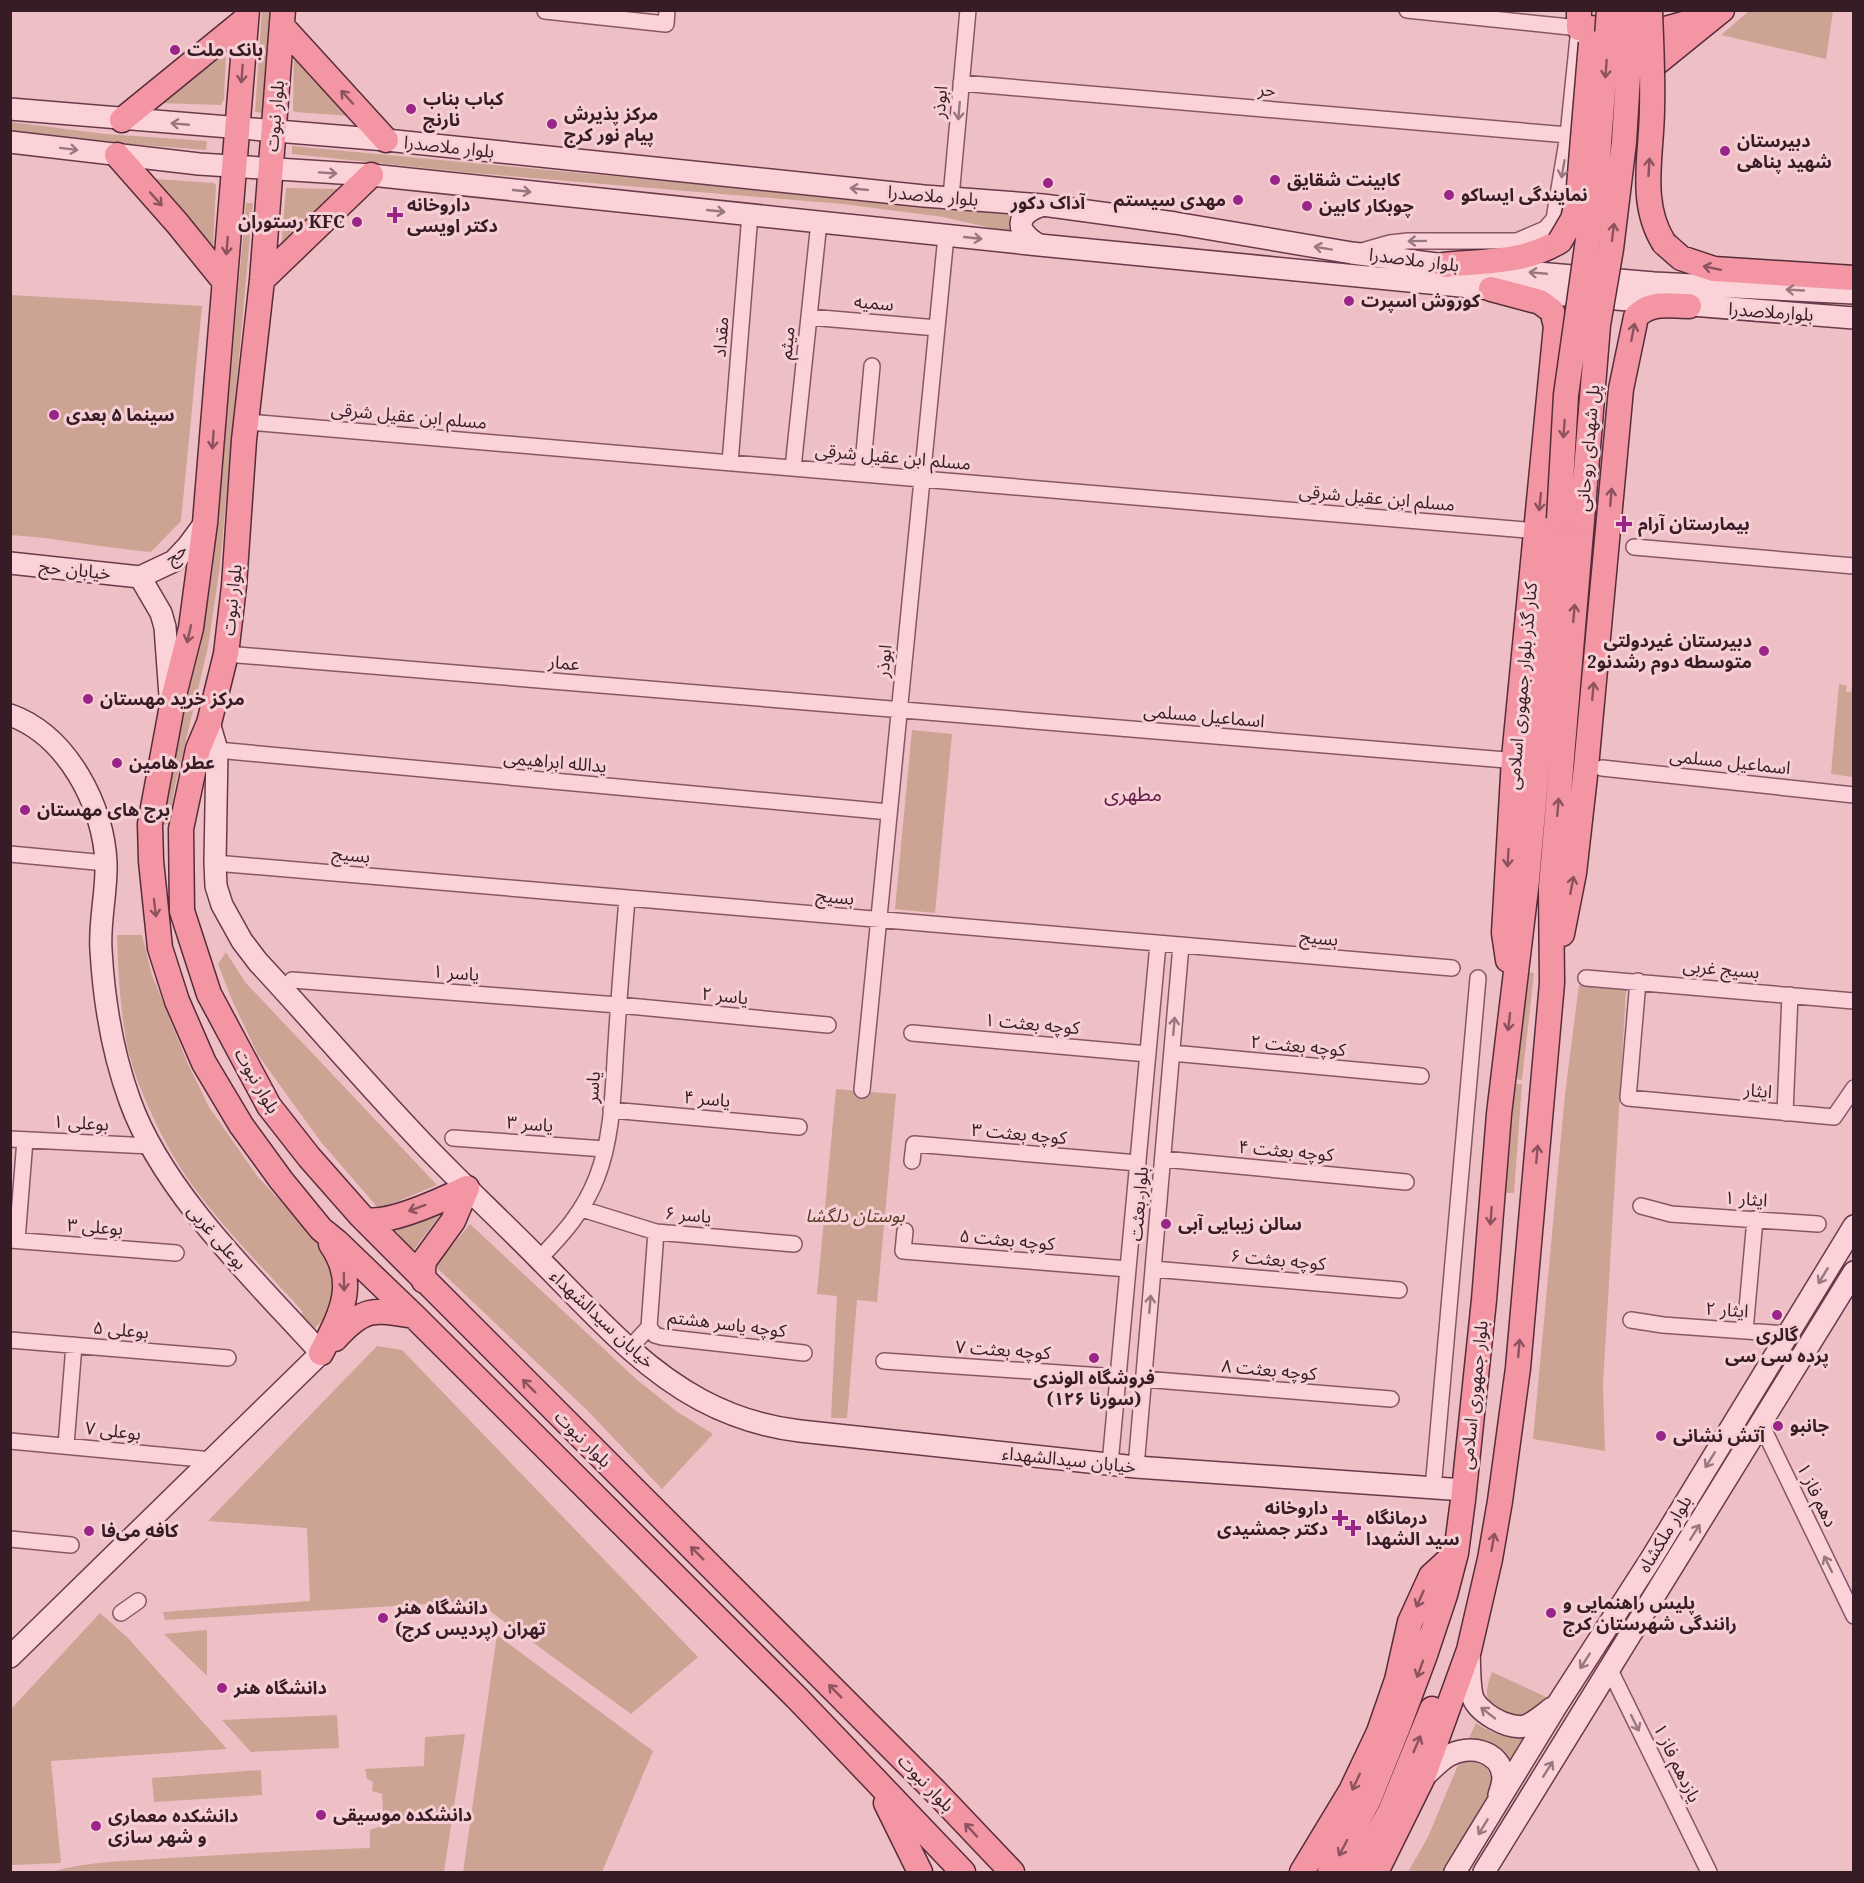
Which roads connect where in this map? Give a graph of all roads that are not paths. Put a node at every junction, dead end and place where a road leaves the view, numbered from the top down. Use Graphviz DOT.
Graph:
graph roads {
  1 [pos="667,10"];
  2 [pos="968,10"];
  3 [pos="1407,10"];
  4 [pos="1609,10"];
  5 [pos="1632,10"];
  6 [pos="1650,10"];
  7 [pos="545,11"];
  8 [pos="1719,13"];
  9 [pos="247,15"];
  10 [pos="1584,16"];
  11 [pos="283,18"];
  12 [pos="962,83"];
  13 [pos="10,109"];
  14 [pos="239,118"];
  15 [pos="122,120"];
  16 [pos="275,121"];
  17 [pos="1568,135"];
  18 [pos="386,140"];
  19 [pos="10,142"];
  20 [pos="117,155"];
  21 [pos="234,166"];
  22 [pos="270,169"];
  23 [pos="371,175"];
  24 [pos="231,196"];
  25 [pos="268,196"];
  26 [pos="951,197"];
  27 [pos="1043,205"];
  28 [pos="750,214"];
  29 [pos="819,222"];
  30 [pos="946,236"];
  31 [pos="1039,245"];
  32 [pos="1352,253"];
  33 [pos="1444,264"];
  34 [pos="1854,278"];
  35 [pos="262,280"];
  36 [pos="224,281"];
  37 [pos="1491,289"];
  38 [pos="1854,293"];
  39 [pos="1689,306"];
  40 [pos="809,317"];
  41 [pos="1854,318"];
  42 [pos="937,328"];
  43 [pos="872,366"];
  44 [pos="1552,381"];
  45 [pos="1621,389"];
  46 [pos="247,422"];
  47 [pos="730,463"];
  48 [pos="793,468"];
  49 [pos="862,474"];
  50 [pos="922,479"];
  51 [pos="205,523"];
  52 [pos="1537,531"];
  53 [pos="1634,548"];
  54 [pos="10,563"];
  55 [pos="1854,566"];
  56 [pos="140,577"];
  57 [pos="226,654"];
  58 [pos="899,710"];
  59 [pos="170,711"];
  60 [pos="10,714"];
  61 [pos="209,723"];
  62 [pos="217,750"];
  63 [pos="1506,760"];
  64 [pos="1602,768"];
  65 [pos="1854,795"];
  66 [pos="889,812"];
  67 [pos="150,824"];
  68 [pos="181,829"];
  69 [pos="10,854"];
  70 [pos="181,860"];
  71 [pos="151,861"];
  72 [pos="106,863"];
  73 [pos="215,863"];
  74 [pos="1527,880"];
  75 [pos="1551,887"];
  76 [pos="627,899"];
  77 [pos="879,920"];
  78 [pos="1158,944"];
  79 [pos="1181,945"];
  80 [pos="1452,968"];
  81 [pos="1478,978"];
  82 [pos="1586,978"];
  83 [pos="292,980"];
  84 [pos="1638,981"];
  85 [pos="1552,983"];
  86 [pos="1513,991"];
  87 [pos="1790,995"];
  88 [pos="1854,1001"];
  89 [pos="618,1005"];
  90 [pos="828,1025"];
  91 [pos="912,1033"];
  92 [pos="1172,1053"];
  93 [pos="1148,1054"];
  94 [pos="1421,1076"];
  95 [pos="1854,1088"];
  96 [pos="862,1090"];
  97 [pos="1143,1108"];
  98 [pos="611,1110"];
  99 [pos="1167,1110"];
  100 [pos="1785,1113"];
  101 [pos="799,1127"];
  102 [pos="453,1138"];
  103 [pos="18,1139"];
  104 [pos="150,1146"];
  105 [pos="605,1149"];
  106 [pos="1162,1159"];
  107 [pos="912,1161"];
  108 [pos="1138,1164"];
  109 [pos="1406,1182"];
  110 [pos="467,1188"];
  111 [pos="1641,1206"];
  112 [pos="582,1209"];
  113 [pos="1133,1214"];
  114 [pos="1158,1216"];
  115 [pos="1755,1219"];
  116 [pos="366,1220"];
  117 [pos="1818,1224"];
  118 [pos="1854,1226"];
  119 [pos="321,1229"];
  120 [pos="905,1231"];
  121 [pos="656,1232"];
  122 [pos="14,1240"];
  123 [pos="795,1244"];
  124 [pos="176,1253"];
  125 [pos="539,1259"];
  126 [pos="1128,1269"];
  127 [pos="1153,1269"];
  128 [pos="1854,1272"];
  129 [pos="424,1281"];
  130 [pos="1399,1290"];
  131 [pos="414,1316"];
  132 [pos="1631,1320"];
  133 [pos="649,1328"];
  134 [pos="1123,1329"];
  135 [pos="1148,1330"];
  136 [pos="1745,1331"];
  137 [pos="1787,1334"];
  138 [pos="10,1340"];
  139 [pos="75,1346"];
  140 [pos="629,1349"];
  141 [pos="321,1353"];
  142 [pos="804,1353"];
  143 [pos="228,1358"];
  144 [pos="884,1361"];
  145 [pos="1118,1377"];
  146 [pos="1143,1379"];
  147 [pos="1474,1397"];
  148 [pos="1391,1399"];
  149 [pos="1513,1400"];
  150 [pos="1761,1424"];
  151 [pos="1114,1430"];
  152 [pos="1138,1432"];
  153 [pos="10,1441"];
  154 [pos="66,1445"];
  155 [pos="212,1460"];
  156 [pos="1110,1464"];
  157 [pos="1136,1467"];
  158 [pos="1433,1489"];
  159 [pos="1464,1490"];
  160 [pos="1692,1491"];
  161 [pos="1712,1505"];
  162 [pos="10,1539"];
  163 [pos="71,1545"];
  164 [pos="1456,1553"];
  165 [pos="1651,1559"];
  166 [pos="1674,1565"];
  167 [pos="1487,1571"];
  168 [pos="738,1595"];
  169 [pos="138,1601"];
  170 [pos="121,1613"];
  171 [pos="714,1617"];
  172 [pos="1854,1617"];
  173 [pos="14,1649"];
  174 [pos="1469,1650"];
  175 [pos="1610,1670"];
  176 [pos="1557,1705"];
  177 [pos="1423,1778"];
  178 [pos="874,1779"];
  179 [pos="1498,1802"];
  180 [pos="920,1872"];
  181 [pos="963,1872"];
  182 [pos="1012,1872"];
  183 [pos="1302,1872"];
  184 [pos="1330,1872"];
  185 [pos="1356,1872"];
  186 [pos="1376,1872"];
  187 [pos="1455,1872"];
  188 [pos="1485,1872"];
  189 [pos="1708,1872"];
  1 -- 7 [label="street"];
  2 -- 12 [label="street, ابوذر"];
  3 -- 10 [label="street"];
  4 -- 74 [label="main road, پل شهدای روحانی, one-way, bridge"];
  75 -- 5 [label="main road, پل شهدای روحانی, one-way, bridge"];
  34 -- 6 [label="main road, one-way, bridge"];
  8 -- 10 [label="main road"];
  8 -- 17 [label="main road"];
  9 -- 14 [label="main road, بلوار نبوت, one-way"];
  9 -- 15 [label="main road"];
  10 -- 17 [label="street"];
  10 -- 33 [label="main road, bridge"];
  11 -- 16 [label="main road, بلوار نبوت"];
  18 -- 11 [label="main road, one-way"];
  12 -- 17 [label="street, حر"];
  12 -- 26 [label="street, ابوذر, one-way"];
  13 -- 15 [label="main road"];
  14 -- 15 [label="main road, one-way"];
  14 -- 16 [label="main road"];
  14 -- 21 [label="main road, بلوار نبوت"];
  16 -- 18 [label="main road, بلوار ملاصدرا"];
  16 -- 22 [label="main road, بلوار نبوت"];
  17 -- 32 [label="street, one-way"];
  26 -- 18 [label="main road, بلوار ملاصدرا, one-way"];
  19 -- 20 [label="main road, بلوار ملاصدرا, one-way"];
  20 -- 21 [label="main road, بلوار ملاصدرا"];
  20 -- 36 [label="main road, one-way"];
  21 -- 22 [label="main road, بلوار ملاصدرا"];
  21 -- 24 [label="main road, بلوار نبوت"];
  22 -- 23 [label="main road, بلوار ملاصدرا, one-way"];
  22 -- 25 [label="main road, بلوار نبوت"];
  23 -- 28 [label="main road, بلوار ملاصدرا, one-way"];
  23 -- 35 [label="main road"];
  24 -- 25 [label="main road"];
  24 -- 36 [label="main road, بلوار نبوت, one-way"];
  25 -- 35 [label="main road, بلوار نبوت"];
  26 -- 27 [label="main road, بلوار ملاصدرا"];
  27 -- 31 [label="main road"];
  32 -- 27 [label="main road, بلوار ملاصدرا, one-way"];
  28 -- 29 [label="main road, بلوار ملاصدرا"];
  28 -- 47 [label="street, مقداد"];
  29 -- 30 [label="main road, بلوار ملاصدرا"];
  29 -- 40 [label="street, میثم"];
  30 -- 31 [label="main road, بلوار ملاصدرا, one-way"];
  30 -- 42 [label="street, ابوذر"];
  31 -- 37 [label="main road, بلوار ملاصدرا"];
  32 -- 33 [label="main road, بلوار ملاصدرا"];
  38 -- 33 [label="main road, بلوار ملاصدرا, one-way"];
  35 -- 46 [label="main road, بلوار نبوت"];
  36 -- 51 [label="main road, بلوار نبوت, one-way"];
  37 -- 39 [label="main road, بلوار ملاصدرا"];
  37 -- 44 [label="main road, کنار گذر بلوار جمهوری اسلامی"];
  39 -- 41 [label="main road, بلوارملاصدرا"];
  45 -- 39 [label="main road, one-way"];
  40 -- 42 [label="street, سمیه"];
  40 -- 48 [label="street, میثم"];
  42 -- 50 [label="street, ابوذر"];
  43 -- 49 [label="street"];
  44 -- 45 [label="main road"];
  44 -- 52 [label="main road, کنار گذر بلوار جمهوری اسلامی, one-way"];
  85 -- 45 [label="main road, one-way"];
  46 -- 47 [label="street, مسلم ابن عقیل شرقی"];
  46 -- 57 [label="main road, بلوار نبوت"];
  47 -- 48 [label="street, مسلم ابن عقیل شرقی"];
  48 -- 49 [label="street, مسلم ابن عقیل شرقی"];
  49 -- 50 [label="street, مسلم ابن عقیل شرقی"];
  50 -- 52 [label="street, مسلم ابن عقیل شرقی"];
  50 -- 58 [label="street, ابوذر"];
  51 -- 56 [label="main road, حج"];
  51 -- 59 [label="main road, بلوار نبوت, one-way"];
  52 -- 86 [label="main road, کنار گذر بلوار جمهوری اسلامی, one-way"];
  53 -- 55 [label="street"];
  54 -- 56 [label="main road, خیابان حج"];
  56 -- 59 [label="main road"];
  57 -- 58 [label="street, عمار"];
  57 -- 61 [label="main road, بلوار نبوت"];
  58 -- 63 [label="street, اسماعیل مسلمی"];
  58 -- 66 [label="street, ابوذر"];
  59 -- 67 [label="main road, بلوار نبوت"];
  60 -- 72 [label="main road, بوعلی غربی"];
  61 -- 62 [label="main road, خیابان سیدالشهداء"];
  61 -- 68 [label="main road, بلوار نبوت"];
  62 -- 66 [label="street, یدالله ابراهیمی"];
  62 -- 73 [label="main road, خیابان سیدالشهداء"];
  64 -- 65 [label="street, اسماعیل مسلمی"];
  66 -- 77 [label="street, ابوذر"];
  67 -- 68 [label="main road"];
  67 -- 71 [label="main road, بلوار نبوت"];
  68 -- 70 [label="main road, بلوار نبوت"];
  69 -- 72 [label="street"];
  70 -- 71 [label="main road"];
  70 -- 116 [label="main road, بلوار نبوت"];
  71 -- 119 [label="main road, بلوار نبوت, one-way"];
  72 -- 104 [label="main road, بوعلی غربی"];
  73 -- 76 [label="street, بسیج"];
  73 -- 110 [label="main road, خیابان سیدالشهداء"];
  74 -- 86 [label="main road, بلوار جمهوری اسلامی"];
  75 -- 85 [label="main road, بلوار جمهوری اسلامی"];
  76 -- 77 [label="street, بسیج"];
  76 -- 89 [label="street, یاسر"];
  77 -- 78 [label="street, بسیج"];
  77 -- 96 [label="street, ابوذر"];
  78 -- 79 [label="street, بسیج"];
  78 -- 93 [label="street, بلوار بعثت"];
  79 -- 80 [label="street, بسیج"];
  92 -- 79 [label="street, بلوار بعثت, one-way"];
  81 -- 158 [label="street"];
  82 -- 84 [label="street, بسیج غربی"];
  83 -- 89 [label="street, یاسر ۱"];
  84 -- 87 [label="street, بسیج غربی"];
  84 -- 100 [label="street, ایثار"];
  149 -- 85 [label="main road, بلوار جمهوری اسلامی, one-way"];
  86 -- 147 [label="main road, بلوار جمهوری اسلامی, one-way"];
  87 -- 88 [label="street, بسیج غربی"];
  87 -- 100 [label="street"];
  89 -- 90 [label="street, یاسر ۲"];
  89 -- 98 [label="street, یاسر"];
  91 -- 93 [label="street, کوچه بعثت ۱"];
  92 -- 94 [label="street, کوچه بعثت ۲"];
  92 -- 99 [label="street, بلوار بعثت"];
  93 -- 97 [label="street, بلوار بعثت"];
  95 -- 100 [label="street, ایثار"];
  97 -- 99 [label="street"];
  97 -- 108 [label="street, بلوار بعثت"];
  98 -- 101 [label="street, یاسر ۴"];
  98 -- 105 [label="street, یاسر"];
  99 -- 106 [label="street, بلوار بعثت"];
  102 -- 105 [label="street, یاسر ۳"];
  103 -- 104 [label="street, بوعلی ۱"];
  103 -- 122 [label="street"];
  104 -- 141 [label="main road, بوعلی غربی"];
  105 -- 112 [label="street, یاسر"];
  106 -- 109 [label="street, کوچه بعثت ۴"];
  106 -- 114 [label="street, بلوار بعثت"];
  107 -- 108 [label="street, کوچه بعثت ۳"];
  108 -- 113 [label="street, بلوار بعثت"];
  110 -- 116 [label="main road, one-way"];
  110 -- 125 [label="main road, خیابان سیدالشهداء"];
  110 -- 129 [label="main road"];
  111 -- 115 [label="street, ایثار ۱"];
  112 -- 121 [label="street, یاسر ۶"];
  112 -- 125 [label="street, یاسر"];
  113 -- 114 [label="street"];
  113 -- 126 [label="street, بلوار بعثت"];
  114 -- 127 [label="street, بلوار بعثت"];
  115 -- 117 [label="street, ایثار ۱"];
  115 -- 136 [label="street"];
  116 -- 129 [label="main road, بلوار نبوت"];
  118 -- 137 [label="main road, بلوار ملکشاه, one-way"];
  119 -- 131 [label="main road, بلوار نبوت"];
  119 -- 141 [label="main road, one-way"];
  120 -- 126 [label="street, کوچه بعثت ۵"];
  121 -- 123 [label="street, یاسر ۶"];
  121 -- 133 [label="street"];
  122 -- 124 [label="street, بوعلی ۳"];
  125 -- 140 [label="main road, خیابان سیدالشهداء"];
  126 -- 134 [label="street, بلوار بعثت"];
  127 -- 130 [label="street, کوچه بعثت ۶"];
  135 -- 127 [label="street, بلوار بعثت, one-way"];
  128 -- 150 [label="main road, بلوار ملکشاه"];
  168 -- 129 [label="main road, بلوار نبوت, one-way"];
  131 -- 141 [label="main road"];
  131 -- 171 [label="main road, بلوار نبوت"];
  132 -- 136 [label="street, ایثار ۲"];
  133 -- 140 [label="street"];
  133 -- 142 [label="street, کوچه یاسر هشتم"];
  134 -- 135 [label="street"];
  134 -- 145 [label="street, بلوار بعثت"];
  135 -- 146 [label="street, بلوار بعثت"];
  136 -- 137 [label="street, ایثار ۲"];
  137 -- 160 [label="main road, بلوار ملکشاه, one-way"];
  138 -- 139 [label="street, بوعلی ۵"];
  139 -- 143 [label="street, بوعلی ۵"];
  139 -- 154 [label="street"];
  140 -- 156 [label="main road, خیابان سیدالشهداء"];
  141 -- 155 [label="main road"];
  144 -- 145 [label="street, کوچه بعثت ۷"];
  145 -- 151 [label="street, بلوار بعثت"];
  146 -- 148 [label="street, کوچه بعثت ۸"];
  146 -- 152 [label="street, بلوار بعثت"];
  147 -- 149 [label="main road"];
  147 -- 159 [label="main road, بلوار جمهوری اسلامی"];
  167 -- 149 [label="main road, بلوار جمهوری اسلامی, one-way"];
  150 -- 161 [label="main road, بلوار ملکشاه"];
  172 -- 150 [label="street, دهم فاز ۱, one-way"];
  151 -- 152 [label="street"];
  151 -- 156 [label="street, بلوار بعثت"];
  152 -- 157 [label="street, بلوار بعثت"];
  153 -- 154 [label="street, بوعلی ۷"];
  154 -- 155 [label="street, بوعلی ۷"];
  155 -- 173 [label="main road"];
  156 -- 157 [label="main road, خیابان سیدالشهداء"];
  157 -- 158 [label="main road, خیابان سیدالشهداء"];
  158 -- 159 [label="main road, خیابان سیدالشهداء"];
  159 -- 164 [label="main road, بلوار جمهوری اسلامی"];
  160 -- 161 [label="main road"];
  160 -- 165 [label="main road, بلوار ملکشاه"];
  166 -- 161 [label="main road, بلوار ملکشاه, one-way"];
  162 -- 163 [label="street"];
  164 -- 183 [label="main road, one-way"];
  164 -- 184 [label="main road, بلوار جمهوری اسلامی, one-way"];
  165 -- 166 [label="main road"];
  165 -- 176 [label="main road, بلوار ملکشاه, one-way"];
  166 -- 175 [label="main road, بلوار ملکشاه"];
  167 -- 174 [label="main road, بلوار جمهوری اسلامی"];
  185 -- 167 [label="main road, one-way"];
  168 -- 171 [label="main road"];
  182 -- 168 [label="main road, بلوار نبوت, one-way"];
  169 -- 170 [label="street"];
  171 -- 178 [label="main road, بلوار نبوت"];
  176 -- 174 [label="main road, one-way"];
  174 -- 177 [label="main road, بلوار جمهوری اسلامی"];
  188 -- 175 [label="main road, بلوار ملکشاه, one-way"];
  175 -- 189 [label="street, یازدهم فاز ۱, one-way"];
  176 -- 179 [label="main road, بلوار ملکشاه"];
  177 -- 179 [label="main road"];
  177 -- 186 [label="main road, بلوار جمهوری اسلامی"];
  178 -- 180 [label="main road"];
  178 -- 181 [label="main road, بلوار نبوت"];
  179 -- 187 [label="main road, بلوار ملکشاه, one-way"];
}
